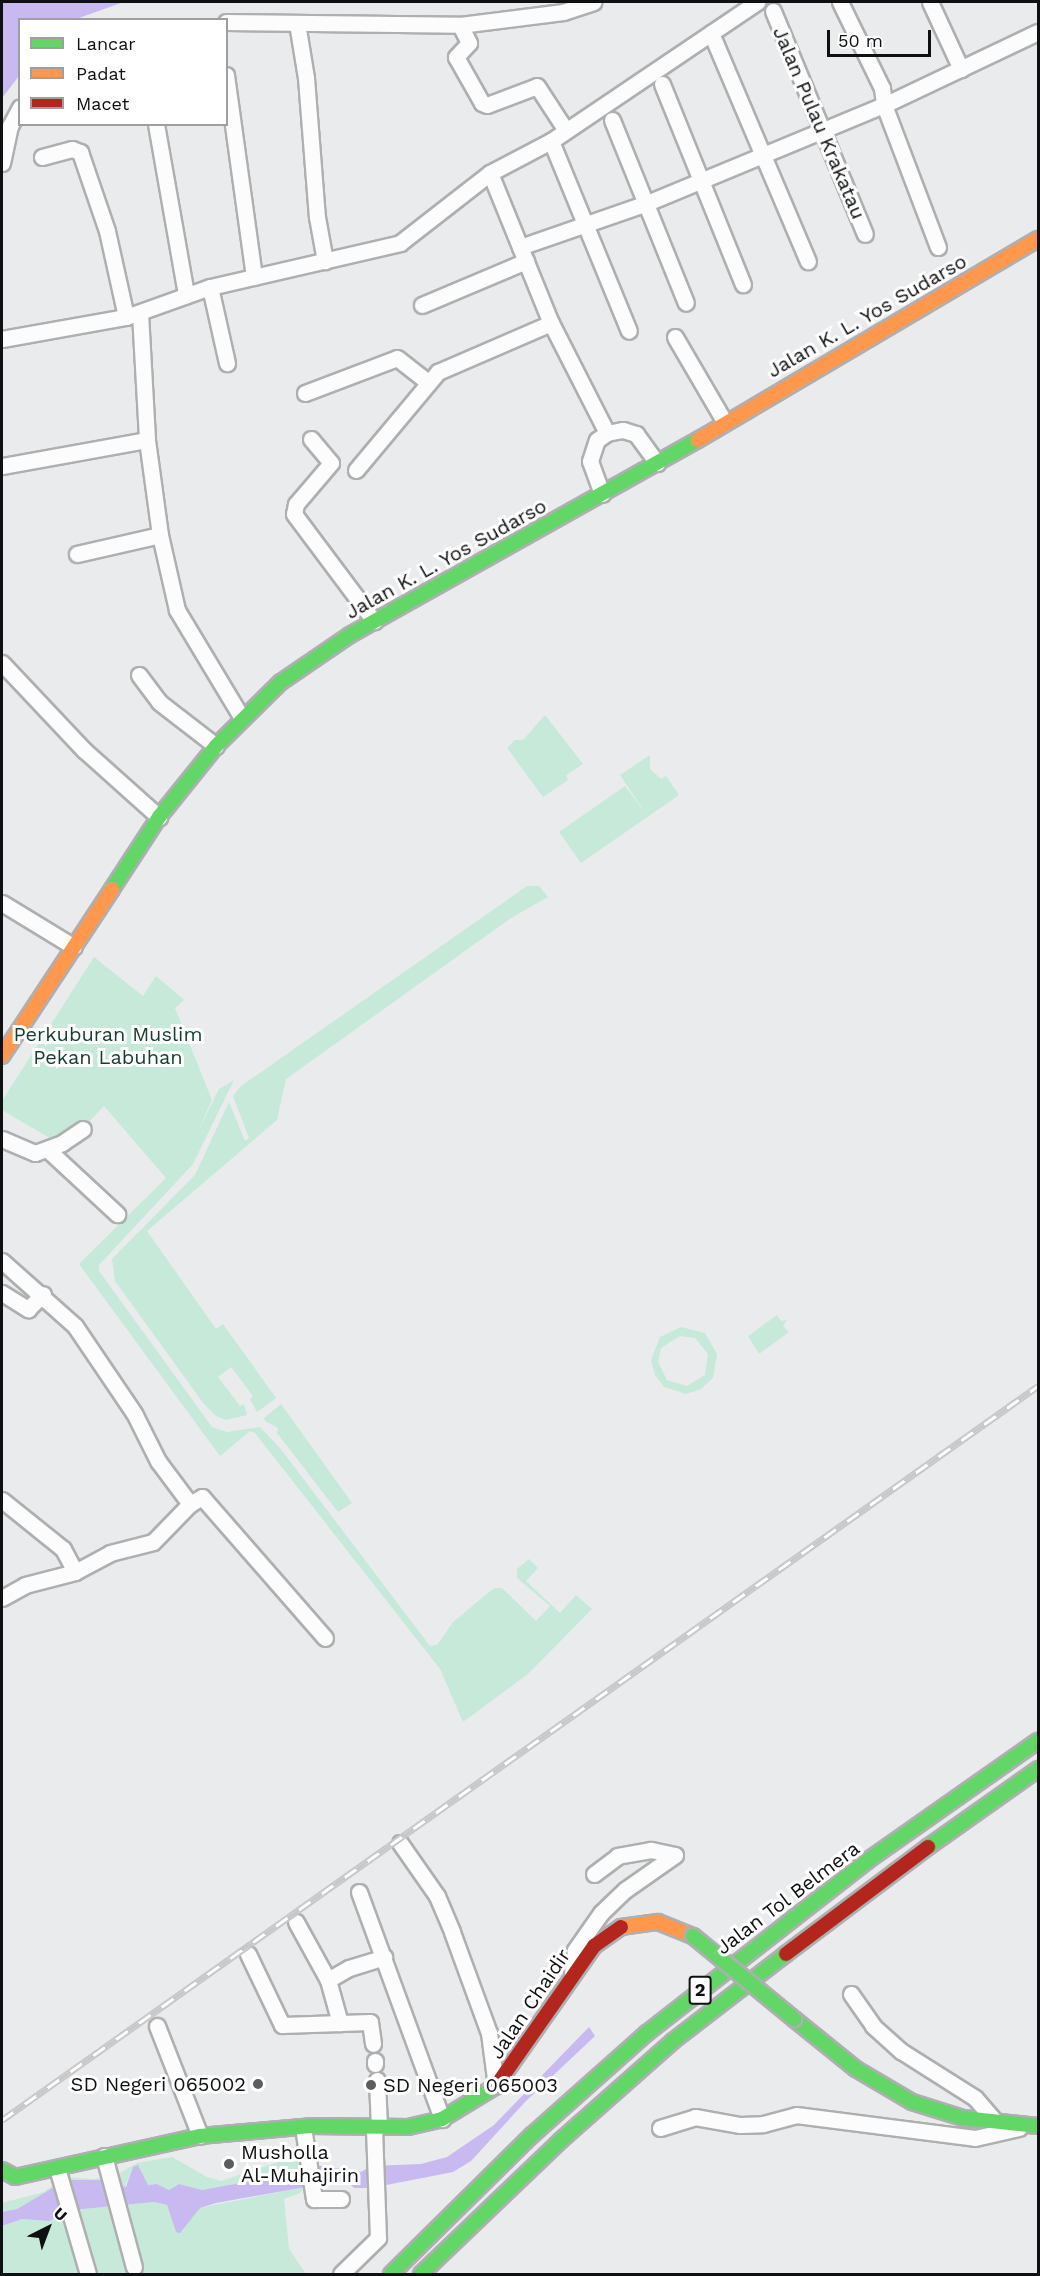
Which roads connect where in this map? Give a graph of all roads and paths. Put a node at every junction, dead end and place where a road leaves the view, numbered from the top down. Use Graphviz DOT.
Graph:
graph roads {
  1 [pos="593,2"];
  2 [pos="757,2"];
  3 [pos="840,2"];
  4 [pos="930,2"];
  5 [pos="772,11"];
  6 [pos="228,22"];
  7 [pos="297,23"];
  8 [pos="460,25"];
  9 [pos="1038,32"];
  10 [pos="711,33"];
  11 [pos="961,69"];
  12 [pos="662,84"];
  13 [pos="228,89"];
  14 [pos="884,105"];
  15 [pos="18,111"];
  16 [pos="612,120"];
  17 [pos="156,126"];
  18 [pos="565,129"];
  19 [pos="821,131"];
  20 [pos="551,141"];
  21 [pos="762,153"];
  22 [pos="42,157"];
  23 [pos="2,163"];
  24 [pos="490,173"];
  25 [pos="700,179"];
  26 [pos="647,203"];
  27 [pos="583,224"];
  28 [pos="865,234"];
  29 [pos="1038,239"];
  30 [pos="938,247"];
  31 [pos="523,254"];
  32 [pos="325,261"];
  33 [pos="808,261"];
  34 [pos="254,277"];
  35 [pos="743,284"];
  36 [pos="210,287"];
  37 [pos="186,296"];
  38 [pos="686,303"];
  39 [pos="422,305"];
  40 [pos="133,315"];
  41 [pos="551,323"];
  42 [pos="629,331"];
  43 [pos="675,336"];
  44 [pos="2,339"];
  45 [pos="227,363"];
  46 [pos="428,382"];
  47 [pos="305,393"];
  48 [pos="724,421"];
  49 [pos="607,433"];
  50 [pos="311,439"];
  51 [pos="147,440"];
  52 [pos="657,463"];
  53 [pos="2,466"];
  54 [pos="356,470"];
  55 [pos="602,494"];
  56 [pos="160,535"];
  57 [pos="77,554"];
  58 [pos="374,621"];
  59 [pos="2,663"];
  60 [pos="139,675"];
  61 [pos="242,718"];
  62 [pos="216,746"];
  63 [pos="159,817"];
  64 [pos="2,903"];
  65 [pos="74,946"];
  66 [pos="2,1056"];
  67 [pos="83,1129"];
  68 [pos="2,1139"];
  69 [pos="46,1149"];
  70 [pos="117,1214"];
  71 [pos="2,1261"];
  72 [pos="2,1293"];
  73 [pos="43,1294"];
  74 [pos="2,1500"];
  75 [pos="190,1504"];
  76 [pos="75,1572"];
  77 [pos="2,1598"];
  78 [pos="325,1638"];
  79 [pos="1038,1741"];
  80 [pos="1038,1769"];
  81 [pos="400,1843"];
  82 [pos="594,1874"];
  83 [pos="359,1892"];
  84 [pos="296,1922"];
  85 [pos="248,1954"];
  86 [pos="384,1957"];
  87 [pos="572,1977"];
  88 [pos="328,1980"];
  89 [pos="851,1994"];
  90 [pos="340,2023"];
  91 [pos="157,2026"];
  92 [pos="373,2044"];
  93 [pos="377,2080"];
  94 [pos="496,2086"];
  95 [pos="442,2119"];
  96 [pos="996,2122"];
  97 [pos="1032,2126"];
  98 [pos="303,2127"];
  99 [pos="376,2127"];
  100 [pos="660,2128"];
  101 [pos="200,2136"];
  102 [pos="104,2156"];
  103 [pos="58,2172"];
  104 [pos="6,2176"];
  105 [pos="341,2199"];
  106 [pos="134,2267"];
  107 [pos="88,2274"];
  108 [pos="341,2274"];
  109 [pos="391,2274"];
  110 [pos="421,2274"];
  1 -- 8 [label="street"];
  2 -- 10 [label="street"];
  3 -- 14 [label="street"];
  4 -- 11 [label="street"];
  5 -- 19 [label="street, Jalan Pulau Krakatau"];
  6 -- 7 [label="street"];
  7 -- 8 [label="street"];
  7 -- 32 [label="street"];
  8 -- 18 [label="street"];
  9 -- 11 [label="street"];
  10 -- 18 [label="street"];
  10 -- 21 [label="street"];
  11 -- 14 [label="street"];
  12 -- 25 [label="street"];
  13 -- 34 [label="street"];
  14 -- 19 [label="street"];
  14 -- 30 [label="street"];
  15 -- 23 [label="street"];
  16 -- 26 [label="street"];
  17 -- 37 [label="street"];
  18 -- 20 [label="street"];
  19 -- 21 [label="street"];
  19 -- 28 [label="street, Jalan Pulau Krakatau"];
  20 -- 24 [label="street"];
  20 -- 27 [label="street"];
  21 -- 25 [label="street"];
  21 -- 33 [label="street"];
  22 -- 40 [label="street"];
  24 -- 31 [label="street"];
  24 -- 32 [label="street"];
  25 -- 26 [label="street"];
  25 -- 35 [label="street"];
  26 -- 27 [label="street"];
  26 -- 38 [label="street"];
  27 -- 31 [label="street"];
  27 -- 42 [label="street"];
  29 -- 48 [label="main road, Jalan K. L. Yos Sudarso"];
  31 -- 39 [label="street"];
  31 -- 41 [label="street"];
  32 -- 34 [label="street"];
  34 -- 36 [label="street"];
  36 -- 37 [label="street"];
  36 -- 45 [label="street"];
  37 -- 40 [label="street"];
  40 -- 44 [label="street"];
  40 -- 51 [label="street"];
  41 -- 46 [label="street"];
  41 -- 49 [label="street"];
  43 -- 48 [label="street"];
  46 -- 47 [label="street"];
  46 -- 54 [label="street"];
  48 -- 52 [label="main road, Jalan K. L. Yos Sudarso"];
  49 -- 52 [label="street"];
  49 -- 55 [label="street"];
  50 -- 58 [label="street"];
  51 -- 53 [label="street"];
  51 -- 56 [label="street"];
  52 -- 55 [label="main road, Jalan K. L. Yos Sudarso"];
  55 -- 58 [label="main road, Jalan K. L. Yos Sudarso"];
  56 -- 57 [label="street"];
  56 -- 61 [label="street"];
  58 -- 61 [label="main road, Jalan K. L. Yos Sudarso"];
  59 -- 63 [label="street"];
  60 -- 62 [label="street"];
  61 -- 62 [label="main road, Jalan K. L. Yos Sudarso"];
  62 -- 63 [label="main road, Jalan K. L. Yos Sudarso"];
  63 -- 65 [label="main road, Jalan K. L. Yos Sudarso"];
  64 -- 65 [label="street"];
  65 -- 66 [label="main road, Jalan K. L. Yos Sudarso"];
  67 -- 69 [label="street"];
  68 -- 69 [label="street"];
  69 -- 70 [label="street"];
  71 -- 73 [label="street"];
  72 -- 73 [label="street"];
  73 -- 75 [label="street"];
  74 -- 76 [label="street"];
  75 -- 76 [label="street"];
  75 -- 78 [label="street"];
  76 -- 77 [label="street"];
  79 -- 109 [label="main road, Jalan Tol Belmera / 2"];
  80 -- 110 [label="main road, 2"];
  81 -- 94 [label="street"];
  82 -- 87 [label="street"];
  83 -- 86 [label="street"];
  84 -- 88 [label="street"];
  85 -- 90 [label="street"];
  86 -- 88 [label="street"];
  86 -- 95 [label="street"];
  87 -- 94 [label="main road, Jalan Chaidir"];
  87 -- 96 [label="main road, Jalan Chaidir, bridge"];
  88 -- 90 [label="street"];
  89 -- 96 [label="street"];
  90 -- 92 [label="street"];
  91 -- 101 [label="street"];
  93 -- 99 [label="street"];
  94 -- 95 [label="main road, Jalan Chaidir"];
  95 -- 99 [label="main road, Jalan Chaidir"];
  96 -- 97 [label="main road, Jalan Chaidir"];
  97 -- 100 [label="street"];
  98 -- 99 [label="main road, Jalan Chaidir"];
  98 -- 101 [label="main road, Jalan Chaidir"];
  98 -- 105 [label="street"];
  99 -- 108 [label="street"];
  101 -- 102 [label="main road, Jalan Chaidir"];
  102 -- 103 [label="main road, Jalan Chaidir"];
  102 -- 106 [label="street"];
  103 -- 104 [label="main road, Jalan Chaidir"];
  103 -- 107 [label="street"];
}
